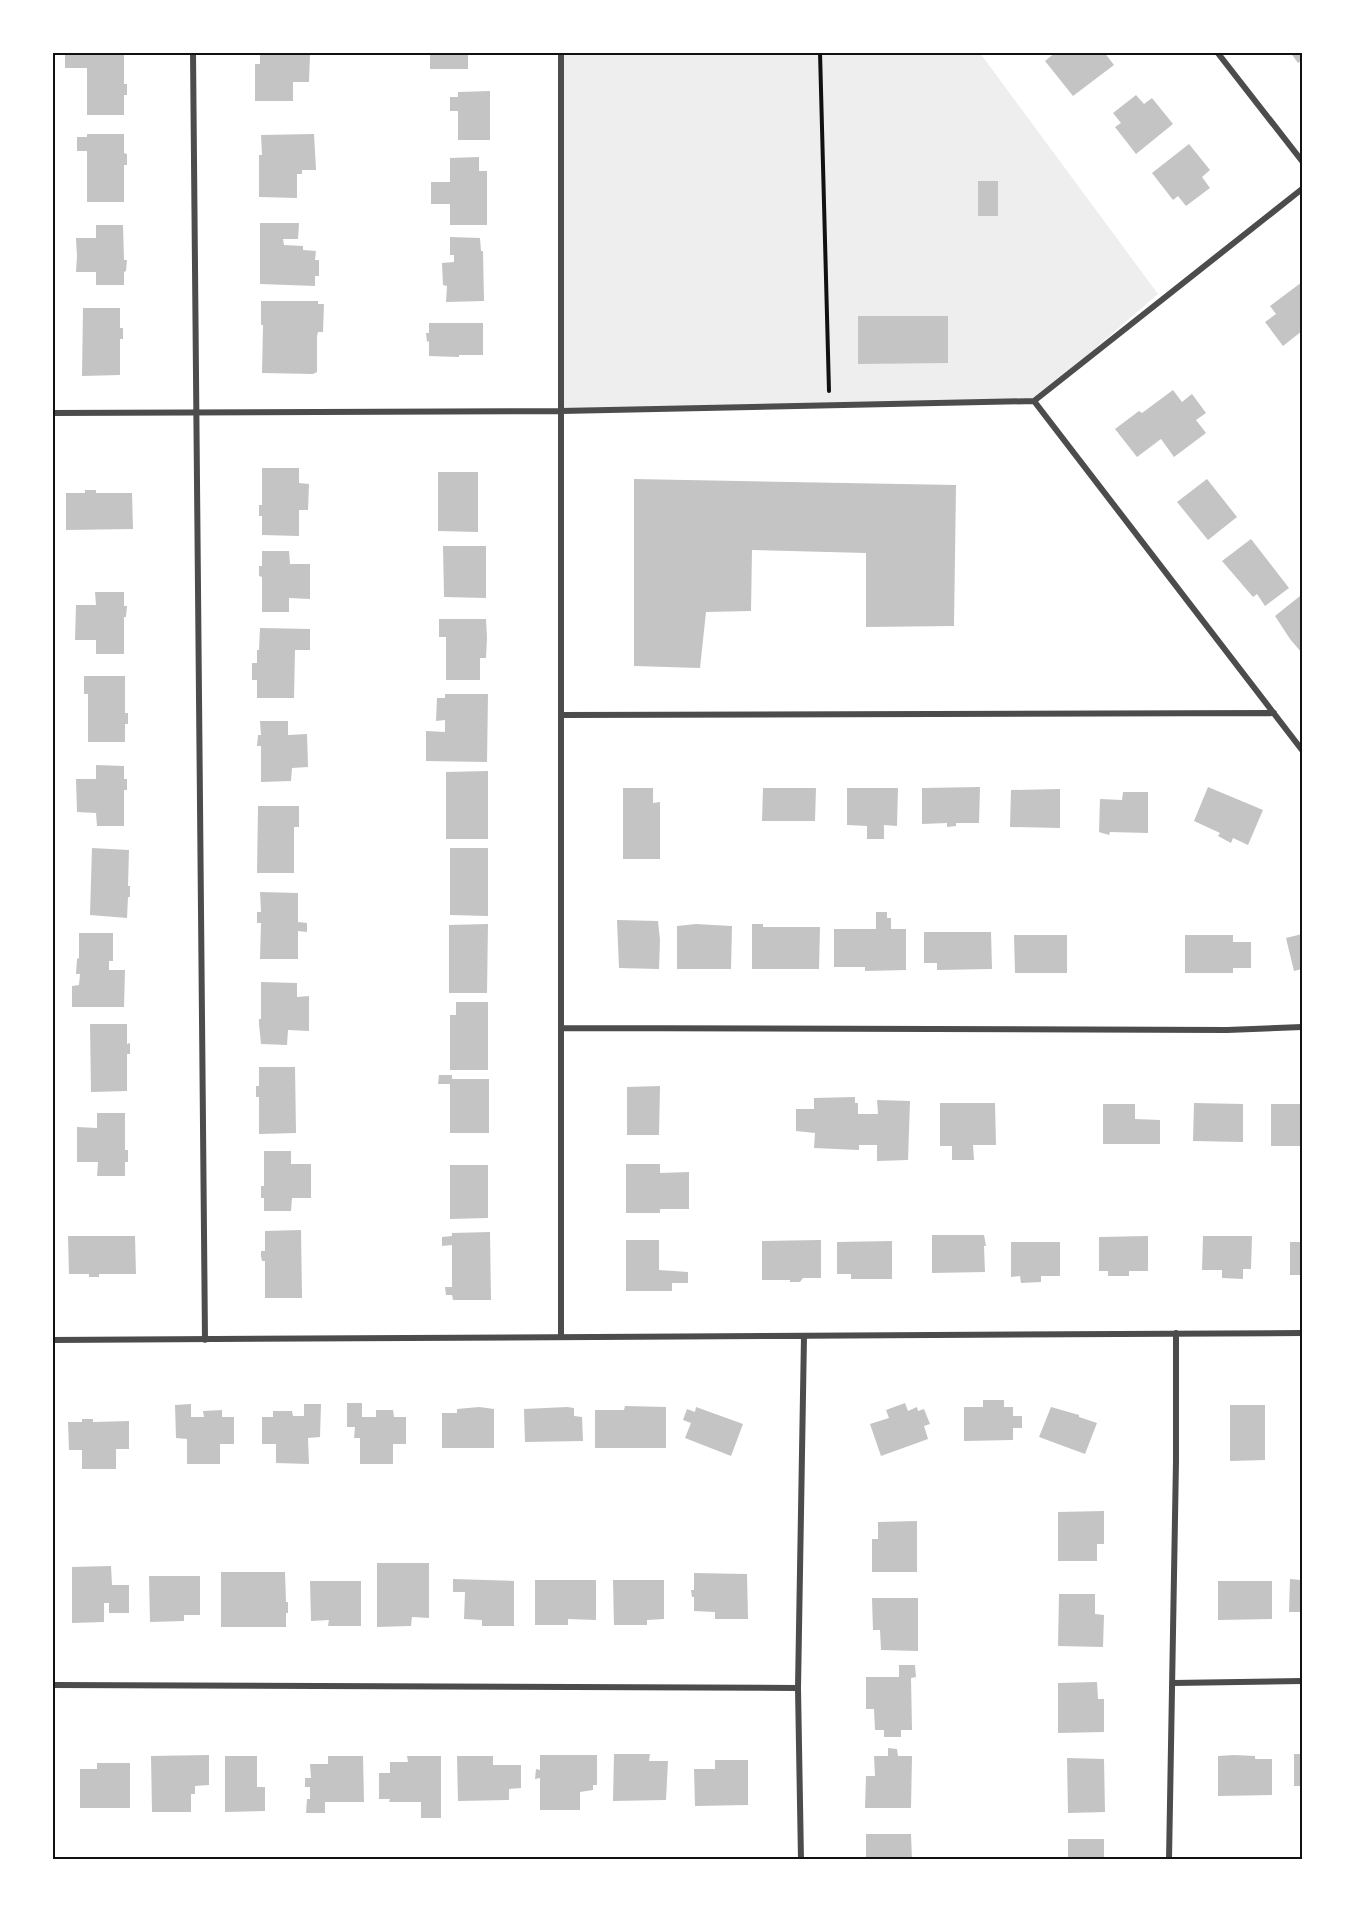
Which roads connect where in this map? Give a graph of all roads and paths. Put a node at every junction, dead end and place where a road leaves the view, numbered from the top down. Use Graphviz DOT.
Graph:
graph roads {
  1 [pos="193,52"];
  2 [pos="561,52"];
  3 [pos="820,52"];
  4 [pos="1217,52"];
  5 [pos="1302,161"];
  6 [pos="1302,189"];
  7 [pos="1034,401"];
  8 [pos="829,405"];
  9 [pos="561,411"];
  10 [pos="197,412"];
  11 [pos="52,413"];
  12 [pos="1274,713"];
  13 [pos="562,715"];
  14 [pos="1302,750"];
  15 [pos="1302,1027"];
  16 [pos="561,1028"];
  17 [pos="1176,1333"];
  18 [pos="1302,1333"];
  19 [pos="804,1336"];
  20 [pos="561,1337"];
  21 [pos="52,1340"];
  22 [pos="205,1340"];
  23 [pos="1302,1681"];
  24 [pos="1173,1683"];
  25 [pos="52,1685"];
  26 [pos="798,1688"];
  27 [pos="801,1860"];
  28 [pos="1169,1860"];
  1 -- 10 [label="street"];
  2 -- 9 [label="street"];
  3 -- 8 [label="path"];
  4 -- 5 [label="street"];
  6 -- 7 [label="street"];
  7 -- 8 [label="street"];
  7 -- 12 [label="street"];
  8 -- 9 [label="street"];
  9 -- 10 [label="street"];
  9 -- 13 [label="street"];
  10 -- 11 [label="street"];
  10 -- 22 [label="street"];
  12 -- 13 [label="street"];
  12 -- 14 [label="street"];
  13 -- 16 [label="street"];
  15 -- 16 [label="street"];
  16 -- 20 [label="street"];
  17 -- 18 [label="street"];
  17 -- 19 [label="street"];
  17 -- 24 [label="street"];
  19 -- 20 [label="street"];
  19 -- 26 [label="street"];
  20 -- 22 [label="street"];
  21 -- 22 [label="street"];
  23 -- 24 [label="street"];
  24 -- 28 [label="street"];
  25 -- 26 [label="street"];
  26 -- 27 [label="street"];
}
